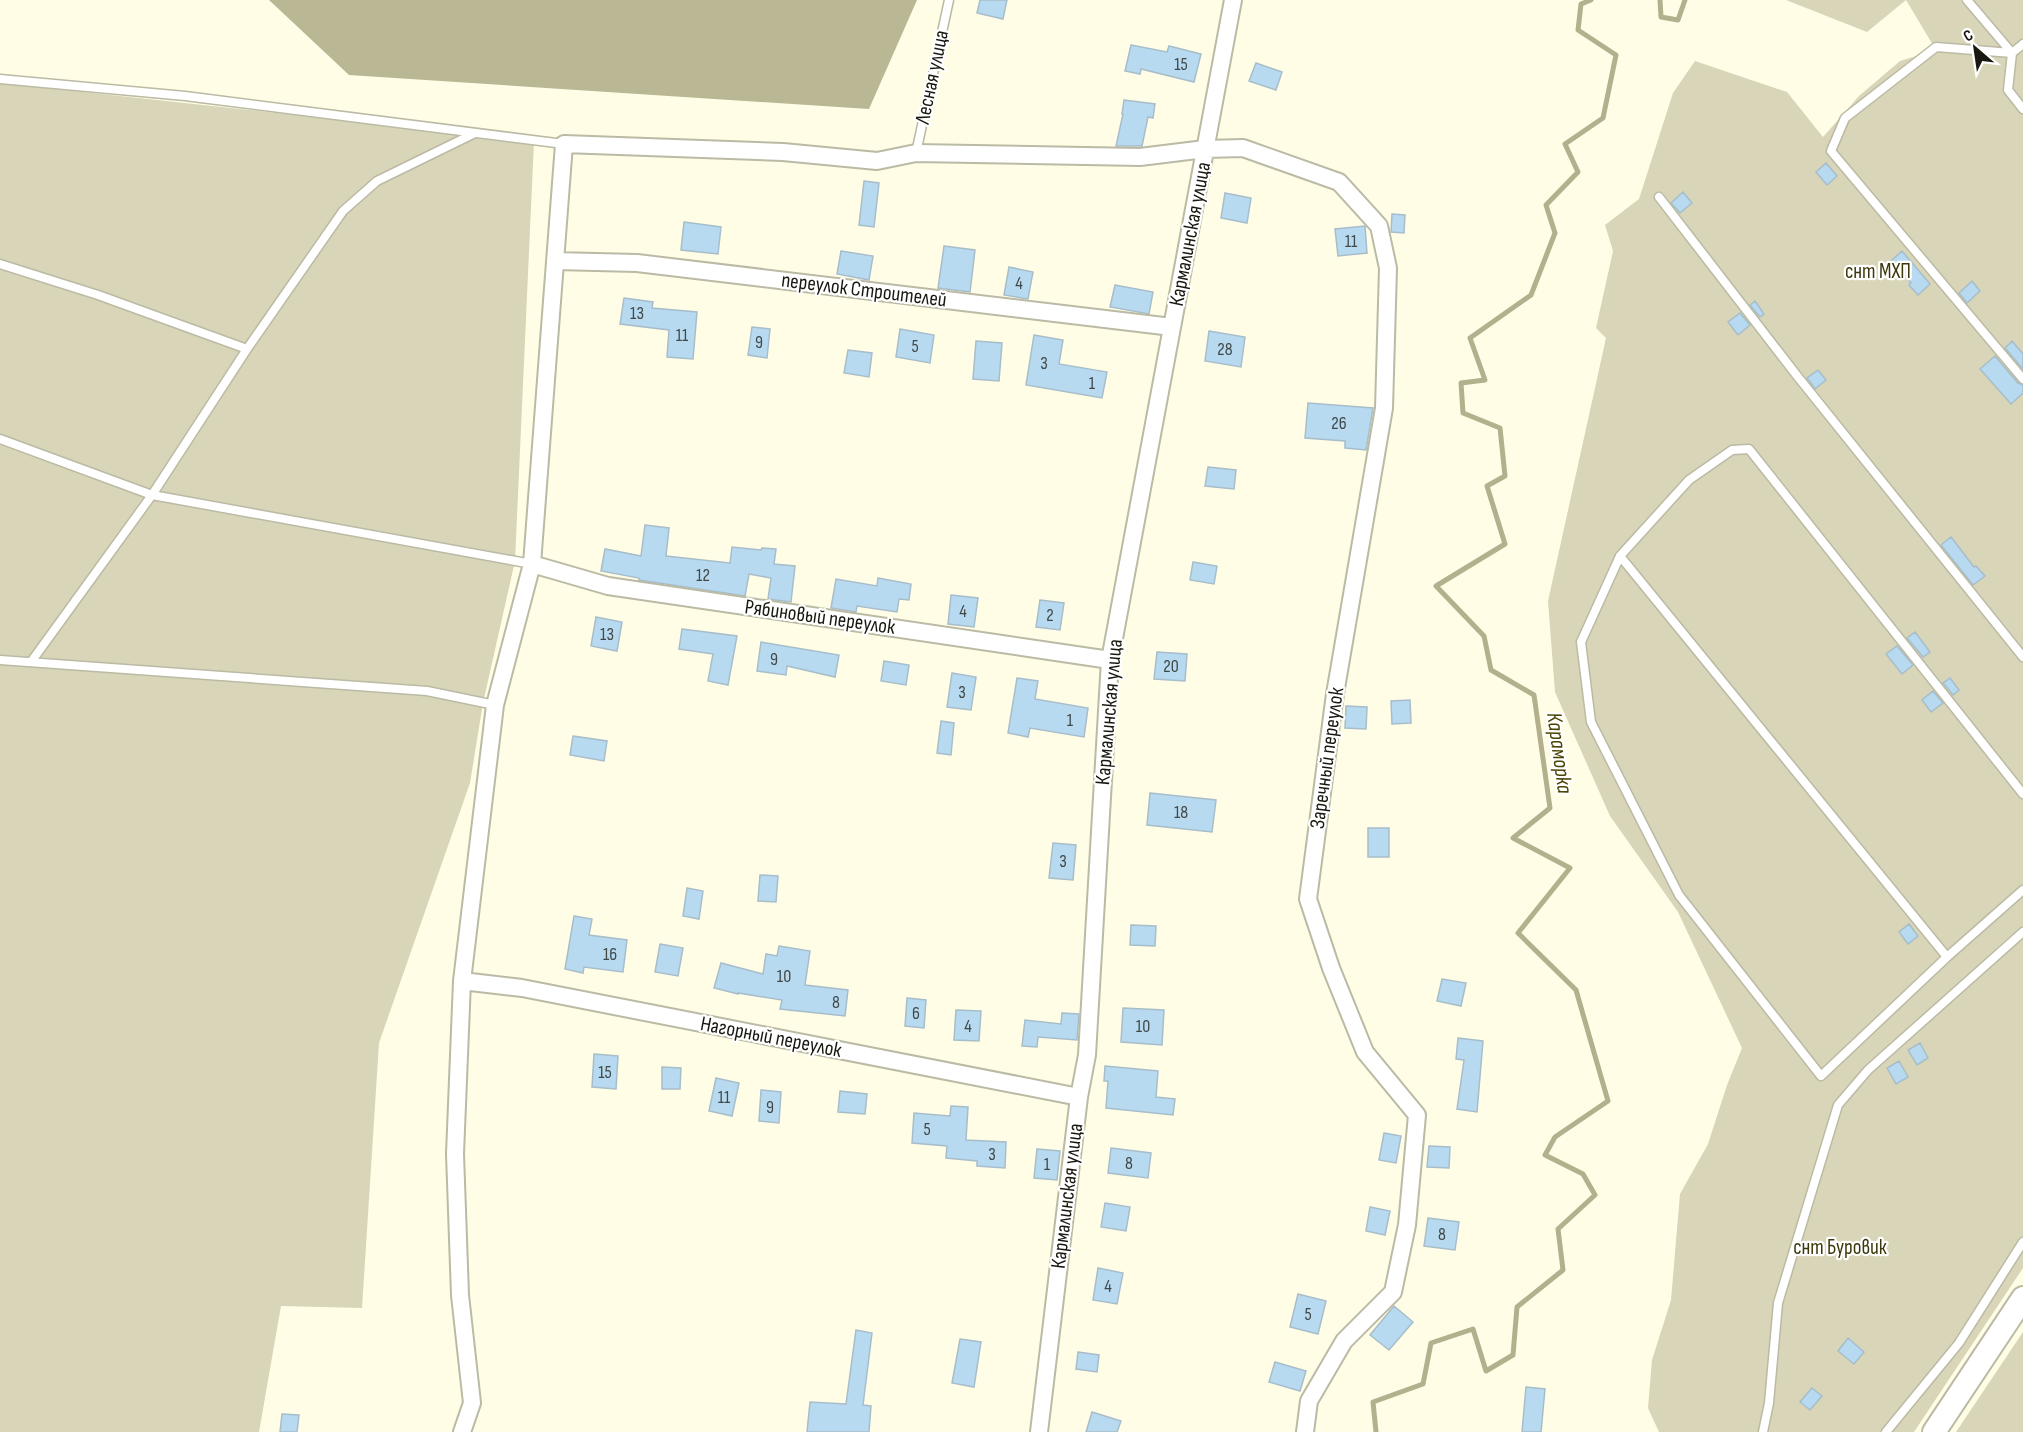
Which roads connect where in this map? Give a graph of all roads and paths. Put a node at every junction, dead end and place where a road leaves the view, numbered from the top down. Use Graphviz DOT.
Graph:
graph roads {
  1 [pos="949,0"];
  2 [pos="1233,0"];
  3 [pos="1967,0"];
  4 [pos="2023,44"];
  5 [pos="2012,53"];
  6 [pos="0,79"];
  7 [pos="2023,109"];
  8 [pos="473,134"];
  9 [pos="564,144"];
  10 [pos="1205,149"];
  11 [pos="916,153"];
  12 [pos="1659,197"];
  13 [pos="555,261"];
  14 [pos="0,264"];
  15 [pos="1172,327"];
  16 [pos="247,349"];
  17 [pos="2023,379"];
  18 [pos="0,439"];
  19 [pos="152,495"];
  20 [pos="1620,556"];
  21 [pos="532,564"];
  22 [pos="2023,657"];
  23 [pos="1110,660"];
  24 [pos="32,662"];
  25 [pos="1,663"];
  26 [pos="495,705"];
  27 [pos="2023,794"];
  28 [pos="2023,890"];
  29 [pos="2023,932"];
  30 [pos="1947,957"];
  31 [pos="462,981"];
  32 [pos="1080,1097"];
  33 [pos="2023,1242"];
  34 [pos="2023,1298"];
  35 [pos="462,1432"];
  36 [pos="1039,1432"];
  37 [pos="1305,1432"];
  38 [pos="1763,1432"];
  39 [pos="1886,1432"];
  40 [pos="1934,1432"];
  1 -- 11 [label="lane, Лесная улица"];
  2 -- 10 [label="street, Кармалинская улица"];
  3 -- 5 [label="lane"];
  4 -- 5 [label="lane"];
  5 -- 7 [label="lane"];
  5 -- 17 [label="lane"];
  6 -- 8 [label="lane"];
  8 -- 9 [label="lane"];
  8 -- 16 [label="lane"];
  9 -- 11 [label="street, Заречный переулок"];
  9 -- 13 [label="street"];
  10 -- 11 [label="street, Заречный переулок"];
  10 -- 15 [label="street, Кармалинская улица"];
  10 -- 37 [label="street, Заречный переулок"];
  12 -- 22 [label="lane"];
  13 -- 15 [label="street, переулок Строителей"];
  13 -- 21 [label="street"];
  14 -- 16 [label="lane"];
  15 -- 23 [label="street, Кармалинская улица"];
  16 -- 19 [label="lane"];
  18 -- 19 [label="lane"];
  19 -- 21 [label="lane"];
  19 -- 24 [label="lane"];
  20 -- 27 [label="lane"];
  20 -- 30 [label="lane"];
  20 -- 30 [label="lane"];
  21 -- 23 [label="street, Рябиновый переулок"];
  21 -- 26 [label="street"];
  23 -- 32 [label="street, Кармалинская улица"];
  24 -- 25 [label="lane"];
  24 -- 26 [label="lane"];
  26 -- 31 [label="street"];
  28 -- 30 [label="lane"];
  29 -- 38 [label="lane"];
  31 -- 32 [label="street, Нагорный переулок"];
  31 -- 35 [label="street"];
  32 -- 36 [label="street, Кармалинская улица"];
  33 -- 39 [label="lane"];
  34 -- 40 [label="street"];
}
